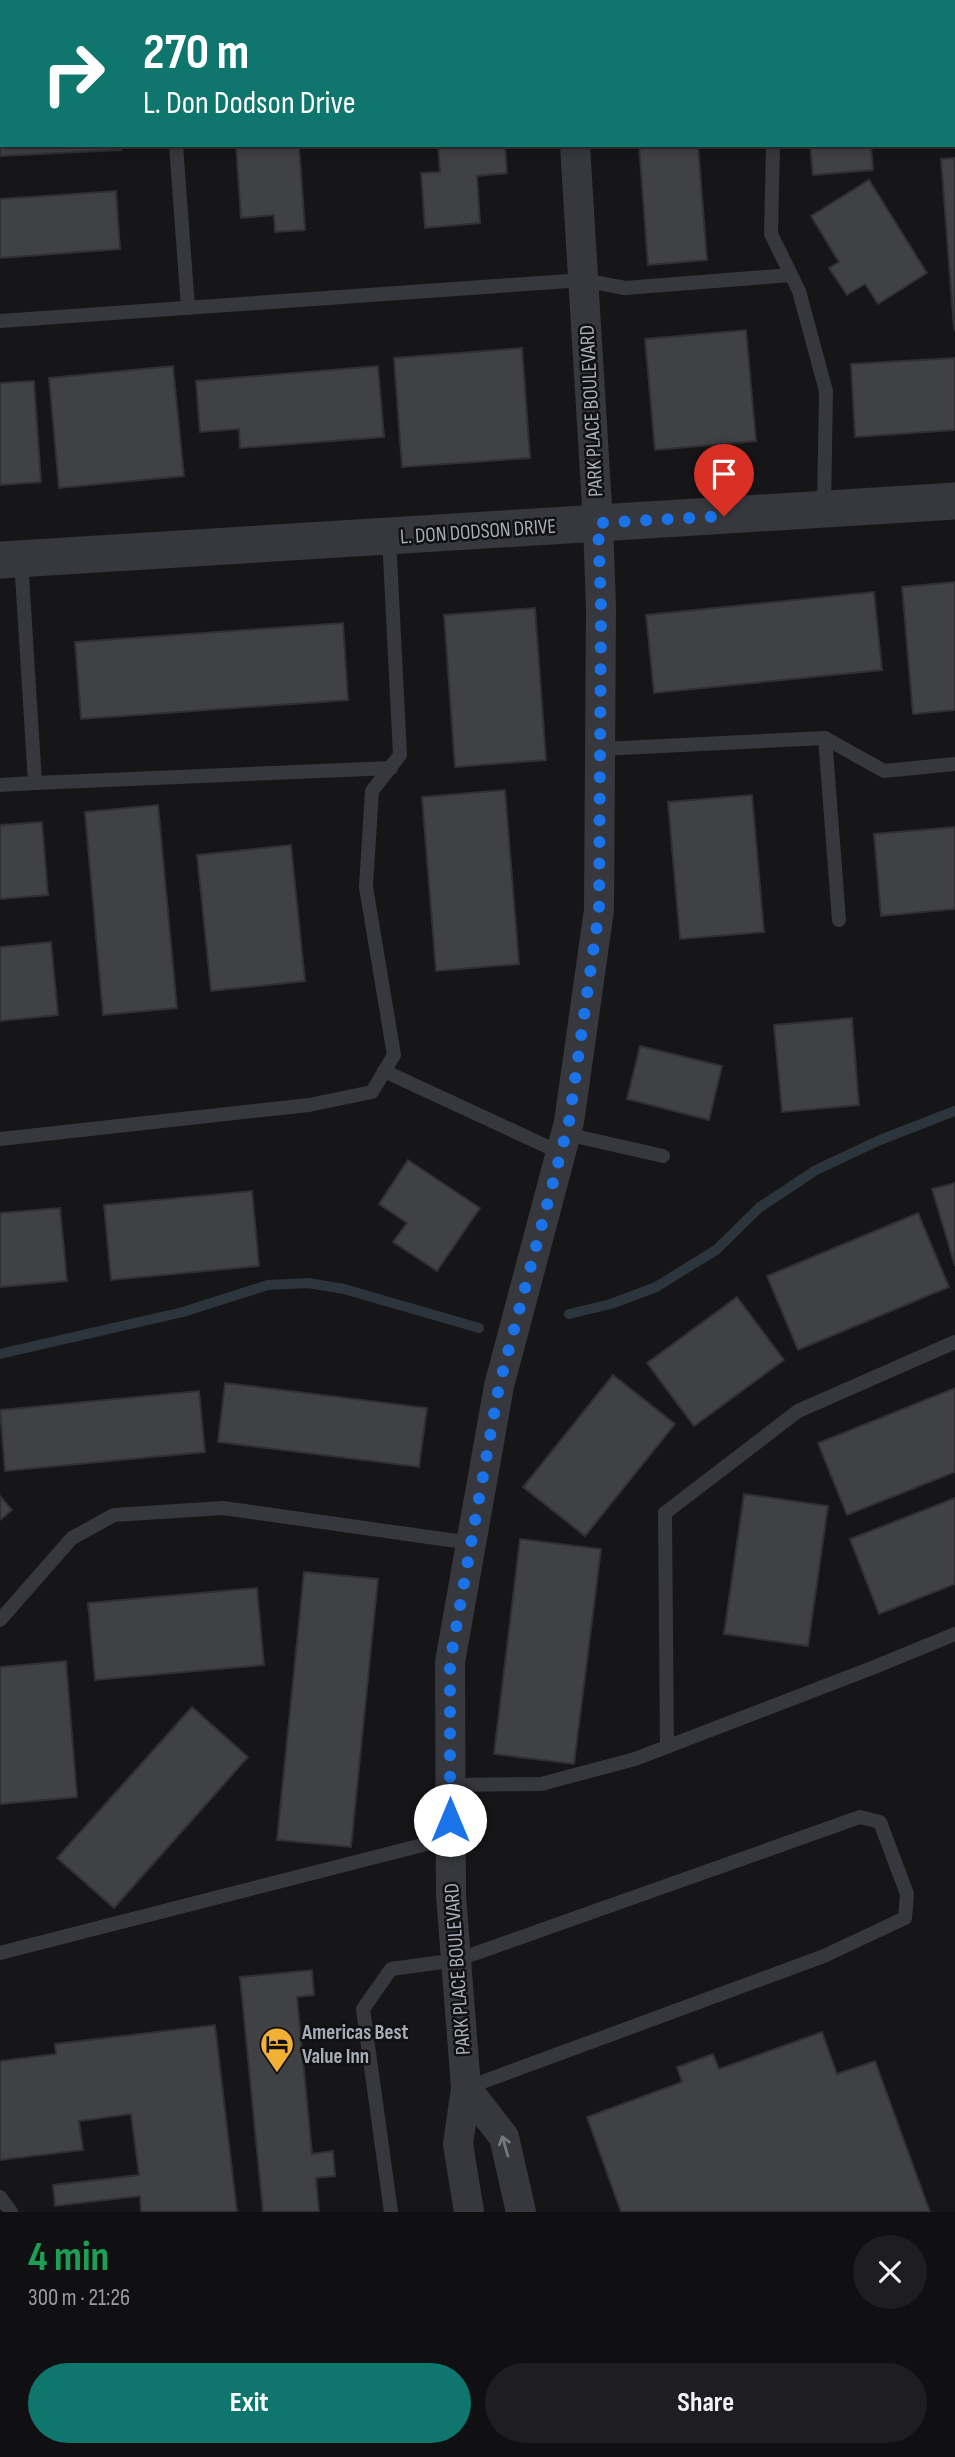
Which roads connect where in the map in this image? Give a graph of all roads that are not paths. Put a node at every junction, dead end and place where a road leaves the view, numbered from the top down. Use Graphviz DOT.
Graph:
graph roads {
  1 [pos="176,147"];
  2 [pos="575,147"];
  3 [pos="773,147"];
  4 [pos="791,275"];
  5 [pos="583,280"];
  6 [pos="188,308"];
  7 [pos="0,321"];
  8 [pos="955,502"];
  9 [pos="824,510"];
  10 [pos="598,523"];
  11 [pos="388,537"];
  12 [pos="11,560"];
  13 [pos="825,738"];
  14 [pos="600,749"];
  15 [pos="955,764"];
  16 [pos="391,768"];
  17 [pos="35,783"];
  18 [pos="0,785"];
  19 [pos="839,920"];
  20 [pos="384,1071"];
  21 [pos="0,1139"];
  22 [pos="563,1144"];
  23 [pos="663,1156"];
  24 [pos="955,1342"];
  25 [pos="471,1543"];
  26 [pos="0,1620"];
  27 [pos="955,1634"];
  28 [pos="667,1747"];
  29 [pos="450,1785"];
  30 [pos="450,1839"];
  31 [pos="0,1953"];
  32 [pos="457,1960"];
  33 [pos="466,2088"];
  34 [pos="0,2197"];
  35 [pos="11,2212"];
  36 [pos="391,2212"];
  37 [pos="469,2212"];
  38 [pos="521,2212"];
  1 -- 6 [label="lane"];
  2 -- 5 [label="street, PARK PLACE BOULEVARD"];
  3 -- 4 [label="lane"];
  4 -- 5 [label="lane"];
  4 -- 9 [label="lane"];
  5 -- 6 [label="lane"];
  5 -- 10 [label="street, PARK PLACE BOULEVARD"];
  6 -- 7 [label="lane"];
  8 -- 9 [label="street, L. DON DODSON DRIVE"];
  9 -- 10 [label="street, L. DON DODSON DRIVE"];
  10 -- 11 [label="street, L. DON DODSON DRIVE"];
  10 -- 14 [label="street, PARK PLACE BOULEVARD"];
  11 -- 12 [label="street, L. DON DODSON DRIVE"];
  11 -- 16 [label="lane"];
  12 -- 17 [label="lane"];
  13 -- 14 [label="lane"];
  13 -- 15 [label="lane"];
  13 -- 19 [label="lane"];
  14 -- 22 [label="street, PARK PLACE BOULEVARD"];
  16 -- 17 [label="lane"];
  16 -- 20 [label="lane"];
  17 -- 18 [label="lane"];
  20 -- 21 [label="lane"];
  20 -- 22 [label="lane"];
  22 -- 23 [label="lane"];
  22 -- 25 [label="street, PARK PLACE BOULEVARD"];
  24 -- 28 [label="lane"];
  25 -- 26 [label="lane"];
  25 -- 29 [label="street, PARK PLACE BOULEVARD"];
  27 -- 28 [label="lane"];
  28 -- 29 [label="lane"];
  29 -- 30 [label="street, PARK PLACE BOULEVARD"];
  30 -- 31 [label="lane"];
  30 -- 32 [label="street, PARK PLACE BOULEVARD"];
  32 -- 33 [label="street, PARK PLACE BOULEVARD"];
  32 -- 33 [label="lane"];
  32 -- 36 [label="lane"];
  33 -- 37 [label="street, PARK PLACE BOULEVARD"];
  38 -- 33 [label="street, one-way"];
  34 -- 35 [label="lane"];
}
